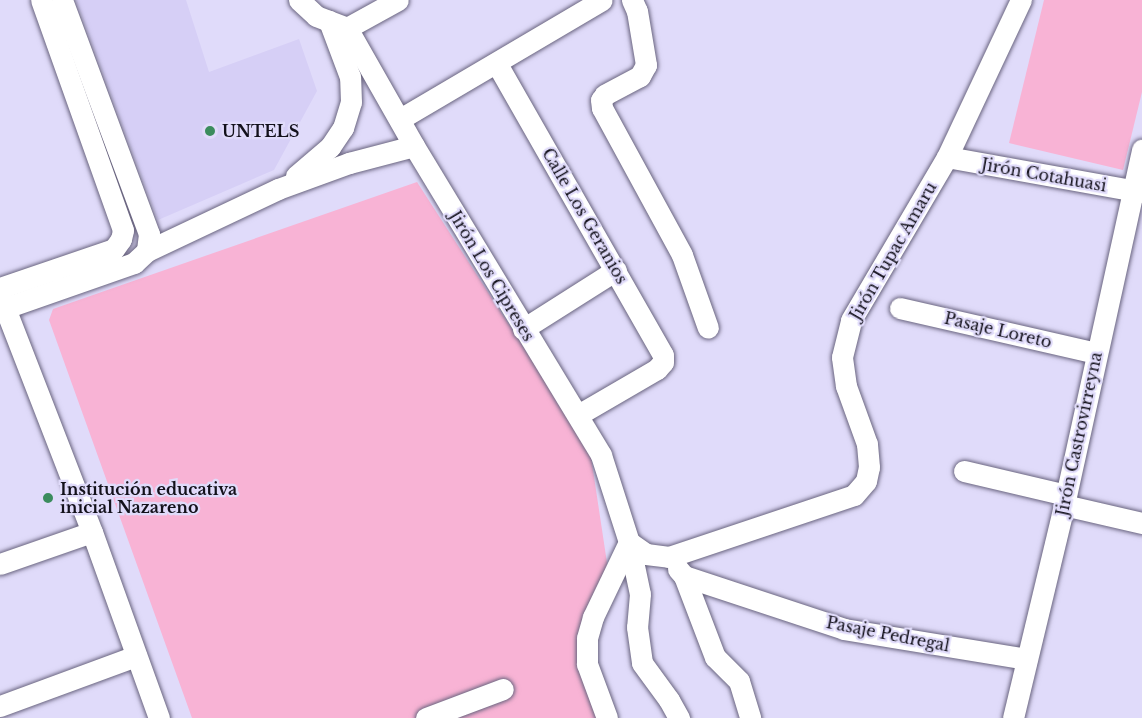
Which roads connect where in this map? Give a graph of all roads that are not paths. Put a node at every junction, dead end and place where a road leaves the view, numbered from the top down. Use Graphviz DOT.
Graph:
graph roads {
  1 [pos="40,0"];
  2 [pos="62,0"];
  3 [pos="299,0"];
  4 [pos="399,0"];
  5 [pos="602,0"];
  6 [pos="633,0"];
  7 [pos="1021,0"];
  8 [pos="338,24"];
  9 [pos="497,64"];
  10 [pos="400,119"];
  11 [pos="414,146"];
  12 [pos="1142,149"];
  13 [pos="947,158"];
  14 [pos="279,189"];
  15 [pos="1137,192"];
  16 [pos="147,251"];
  17 [pos="616,270"];
  18 [pos="2,297"];
  19 [pos="900,308"];
  20 [pos="708,328"];
  21 [pos="523,329"];
  22 [pos="1096,353"];
  23 [pos="578,415"];
  24 [pos="964,471"];
  25 [pos="1065,500"];
  26 [pos="1142,523"];
  27 [pos="92,532"];
  28 [pos="629,542"];
  29 [pos="669,557"];
  30 [pos="0,564"];
  31 [pos="684,576"];
  32 [pos="136,656"];
  33 [pos="1027,659"];
  34 [pos="503,689"];
  35 [pos="0,706"];
  36 [pos="159,718"];
  37 [pos="426,718"];
  38 [pos="607,718"];
  39 [pos="679,718"];
  40 [pos="750,718"];
  41 [pos="1013,718"];
  1 -- 18 [label="street"];
  2 -- 16 [label="street"];
  3 -- 8 [label="street, Jirón Los Cipreses"];
  4 -- 8 [label="street"];
  5 -- 9 [label="street"];
  6 -- 20 [label="street"];
  7 -- 13 [label="street, Jirón Tupac Amaru"];
  8 -- 10 [label="street, Jirón Los Cipreses"];
  8 -- 14 [label="street"];
  9 -- 10 [label="street"];
  9 -- 17 [label="street, Calle Los Geranios"];
  10 -- 11 [label="street, Jirón Los Cipreses"];
  11 -- 14 [label="street"];
  11 -- 21 [label="street, Jirón Los Cipreses"];
  12 -- 15 [label="street, Jirón Castrovirreyna"];
  13 -- 15 [label="street, Jirón Cotahuasi"];
  13 -- 29 [label="street, Jirón Tupac Amaru"];
  14 -- 16 [label="street"];
  15 -- 22 [label="street, Jirón Castrovirreyna"];
  16 -- 18 [label="street"];
  17 -- 21 [label="street"];
  17 -- 23 [label="street, Calle Los Geranios"];
  18 -- 27 [label="street"];
  19 -- 22 [label="street, Pasaje Loreto"];
  21 -- 23 [label="street, Jirón Los Cipreses"];
  22 -- 25 [label="street, Jirón Castrovirreyna"];
  23 -- 28 [label="street, Jirón Los Cipreses"];
  24 -- 25 [label="street"];
  25 -- 26 [label="street"];
  25 -- 33 [label="street, Jirón Castrovirreyna"];
  27 -- 30 [label="street"];
  27 -- 32 [label="street"];
  28 -- 29 [label="street"];
  28 -- 38 [label="street"];
  28 -- 39 [label="street, Jirón Los Cipreses"];
  29 -- 31 [label="street"];
  31 -- 33 [label="street, Pasaje Pedregal"];
  31 -- 40 [label="street"];
  32 -- 35 [label="street"];
  32 -- 36 [label="street"];
  33 -- 41 [label="street, Jirón Castrovirreyna"];
  34 -- 37 [label="street"];
}
